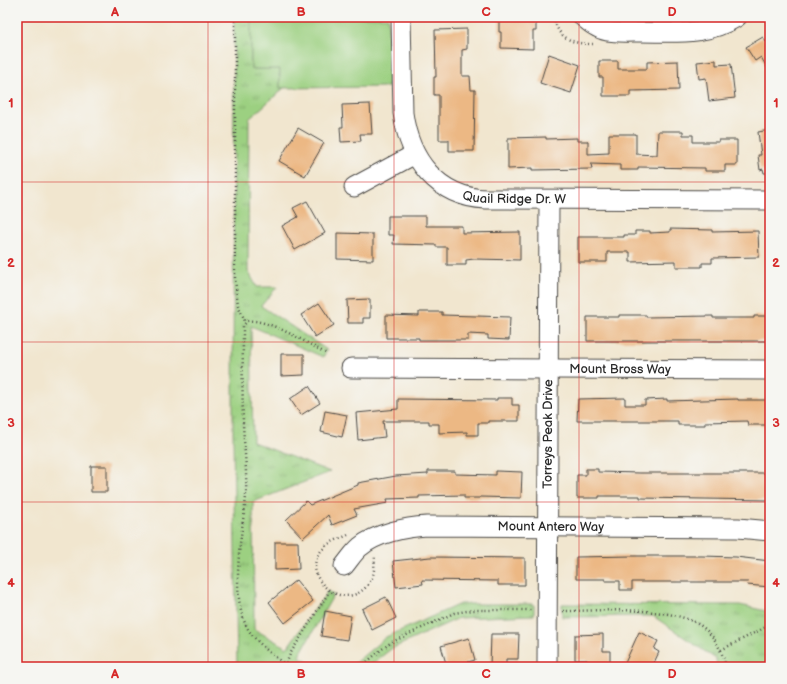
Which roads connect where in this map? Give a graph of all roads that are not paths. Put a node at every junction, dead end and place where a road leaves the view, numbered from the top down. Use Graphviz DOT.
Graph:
graph roads {
  1 [pos="402,17"];
  2 [pos="583,17"];
  3 [pos="737,17"];
  4 [pos="415,154"];
  5 [pos="354,187"];
  6 [pos="549,200"];
  7 [pos="770,200"];
  8 [pos="350,368"];
  9 [pos="548,369"];
  10 [pos="770,370"];
  11 [pos="548,527"];
  12 [pos="770,531"];
  13 [pos="344,566"];
  14 [pos="547,667"];
  1 -- 4 [label="street, Quail Ridge Dr. W"];
  2 -- 3 [label="street"];
  4 -- 5 [label="street"];
  4 -- 6 [label="street, Quail Ridge Dr. W"];
  6 -- 7 [label="street, Quail Ridge Dr. W"];
  6 -- 9 [label="street, Torreys Peak Drive"];
  8 -- 9 [label="street, Mount Bross Way"];
  9 -- 10 [label="street, Mount Bross Way"];
  9 -- 11 [label="street, Torreys Peak Drive"];
  11 -- 12 [label="street, Mount Antero Way"];
  11 -- 13 [label="street, Mount Antero Way"];
  11 -- 14 [label="street, Torreys Peak Drive"];
}
